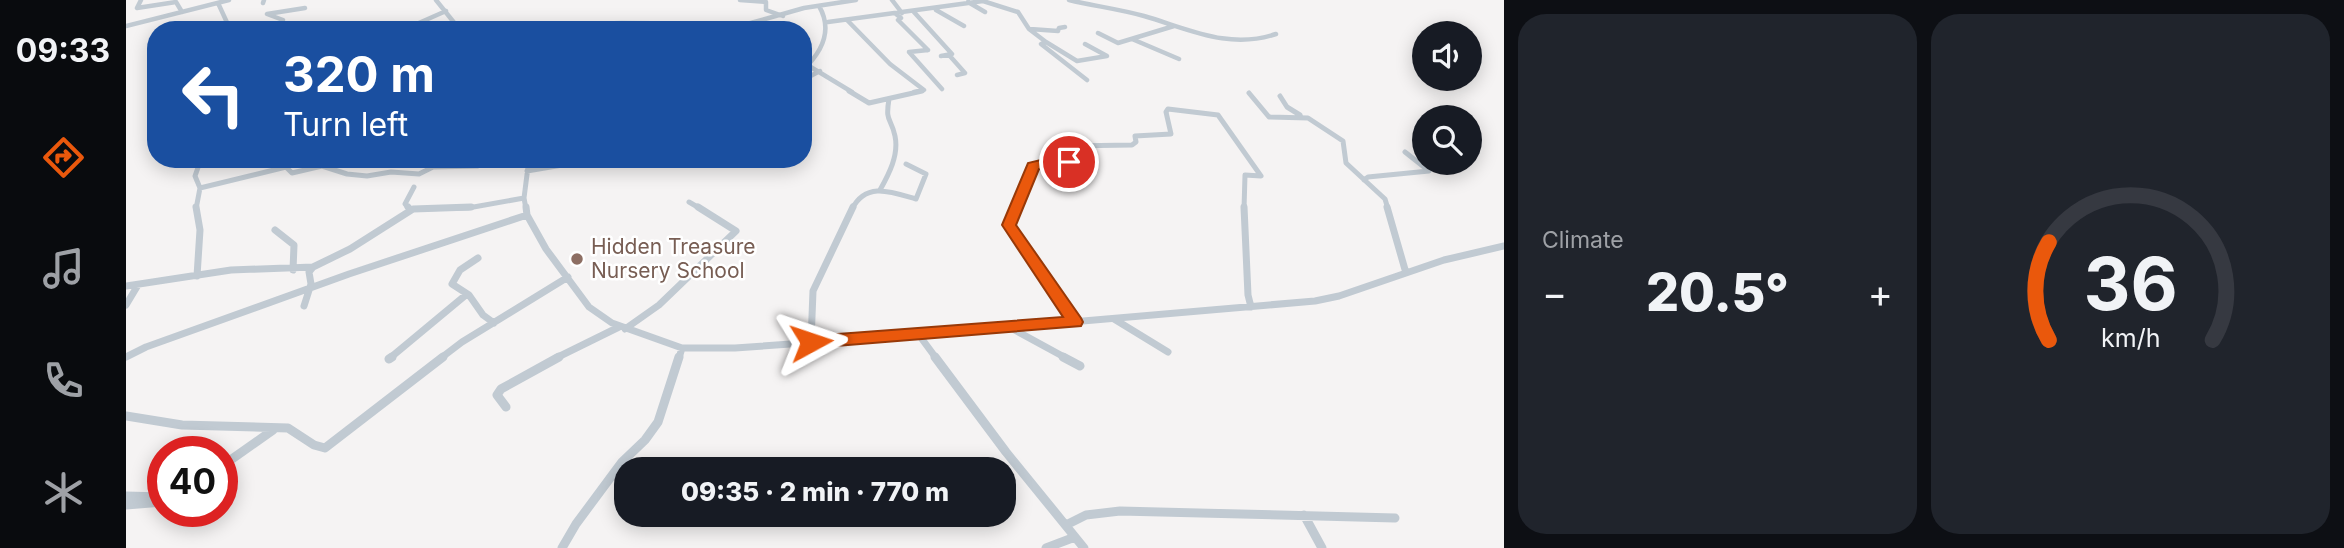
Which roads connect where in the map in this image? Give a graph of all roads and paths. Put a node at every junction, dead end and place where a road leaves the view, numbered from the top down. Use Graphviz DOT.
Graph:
graph roads {
  1 [pos="141,0"];
  2 [pos="229,0"];
  3 [pos="305,0"];
  4 [pos="436,0"];
  5 [pos="740,0"];
  6 [pos="856,0"];
  7 [pos="892,0"];
  8 [pos="1069,0"];
  9 [pos="753,1"];
  10 [pos="967,1"];
  11 [pos="218,3"];
  12 [pos="819,6"];
  13 [pos="936,9"];
  14 [pos="446,11"];
  15 [pos="913,11"];
  16 [pos="182,12"];
  17 [pos="985,12"];
  18 [pos="899,13"];
  19 [pos="783,16"];
  20 [pos="283,20"];
  21 [pos="847,20"];
  22 [pos="226,21"];
  23 [pos="423,21"];
  24 [pos="453,21"];
  25 [pos="760,21"];
  26 [pos="828,22"];
  27 [pos="126,26"];
  28 [pos="964,26"];
  29 [pos="1174,26"];
  30 [pos="1065,27"];
  31 [pos="1029,29"];
  32 [pos="1098,33"];
  33 [pos="1276,34"];
  34 [pos="1132,39"];
  35 [pos="1046,42"];
  36 [pos="1086,44"];
  37 [pos="950,55"];
  38 [pos="941,56"];
  39 [pos="1179,59"];
  40 [pos="812,60"];
  41 [pos="812,67"];
  42 [pos="820,71"];
  43 [pos="812,75"];
  44 [pos="957,75"];
  45 [pos="1087,80"];
  46 [pos="942,89"];
  47 [pos="1249,93"];
  48 [pos="1280,96"];
  49 [pos="889,99"];
  50 [pos="1303,117"];
  51 [pos="1405,152"];
  52 [pos="906,164"];
  53 [pos="198,168"];
  54 [pos="283,168"];
  55 [pos="287,168"];
  56 [pos="316,168"];
  57 [pos="332,168"];
  58 [pos="431,168"];
  59 [pos="528,168"];
  60 [pos="545,168"];
  61 [pos="527,171"];
  62 [pos="1364,180"];
  63 [pos="414,187"];
  64 [pos="200,188"];
  65 [pos="880,190"];
  66 [pos="524,198"];
  67 [pos="689,202"];
  68 [pos="410,210"];
  69 [pos="527,215"];
  70 [pos="275,230"];
  71 [pos="1504,246"];
  72 [pos="478,258"];
  73 [pos="313,267"];
  74 [pos="293,270"];
  75 [pos="1406,273"];
  76 [pos="197,276"];
  77 [pos="568,276"];
  78 [pos="138,285"];
  79 [pos="126,286"];
  80 [pos="308,289"];
  81 [pos="467,294"];
  82 [pos="126,305"];
  83 [pos="304,306"];
  84 [pos="1251,307"];
  85 [pos="1113,319"];
  86 [pos="1075,322"];
  87 [pos="494,323"];
  88 [pos="1010,327"];
  89 [pos="622,328"];
  90 [pos="919,335"];
  91 [pos="811,342"];
  92 [pos="682,348"];
  93 [pos="1168,352"];
  94 [pos="127,355"];
  95 [pos="390,359"];
  96 [pos="1080,366"];
  97 [pos="506,407"];
  98 [pos="126,416"];
  99 [pos="274,429"];
  100 [pos="238,455"];
  101 [pos="126,496"];
  102 [pos="147,498"];
  103 [pos="147,502"];
  104 [pos="126,505"];
  105 [pos="1304,515"];
  106 [pos="1395,518"];
  107 [pos="1066,525"];
  108 [pos="1075,537"];
  109 [pos="562,548"];
  110 [pos="1046,548"];
  111 [pos="1084,548"];
  112 [pos="1322,548"];
  1 -- 16 [label="street"];
  2 -- 11 [label="street"];
  3 -- 20 [label="street"];
  4 -- 14 [label="street"];
  5 -- 9 [label="street"];
  6 -- 12 [label="street"];
  7 -- 18 [label="street"];
  8 -- 29 [label="street"];
  9 -- 19 [label="street"];
  10 -- 13 [label="street"];
  10 -- 17 [label="street"];
  10 -- 31 [label="street"];
  11 -- 16 [label="street"];
  11 -- 22 [label="street"];
  12 -- 19 [label="street"];
  12 -- 26 [label="street"];
  13 -- 15 [label="street"];
  13 -- 28 [label="street"];
  14 -- 23 [label="street"];
  14 -- 24 [label="street"];
  15 -- 18 [label="street"];
  15 -- 37 [label="street"];
  16 -- 27 [label="street"];
  18 -- 21 [label="street"];
  18 -- 46 [label="street"];
  19 -- 25 [label="street"];
  21 -- 26 [label="street"];
  21 -- 49 [label="street"];
  26 -- 40 [label="street"];
  29 -- 33 [label="street"];
  29 -- 34 [label="street"];
  30 -- 31 [label="street"];
  31 -- 35 [label="street"];
  32 -- 34 [label="street"];
  34 -- 39 [label="street"];
  35 -- 36 [label="street"];
  35 -- 45 [label="street"];
  37 -- 38 [label="street"];
  37 -- 44 [label="street"];
  41 -- 42 [label="street"];
  42 -- 43 [label="street"];
  42 -- 49 [label="street"];
  47 -- 50 [label="street"];
  48 -- 50 [label="street"];
  49 -- 65 [label="street"];
  50 -- 62 [label="street"];
  51 -- 62 [label="street"];
  52 -- 65 [label="street"];
  53 -- 64 [label="street"];
  54 -- 64 [label="street"];
  55 -- 56 [label="street"];
  57 -- 58 [label="street"];
  59 -- 61 [label="street"];
  60 -- 61 [label="street"];
  61 -- 66 [label="street"];
  62 -- 75 [label="street"];
  63 -- 68 [label="street"];
  64 -- 76 [label="street"];
  65 -- 91 [label="street"];
  66 -- 68 [label="street"];
  66 -- 69 [label="street"];
  67 -- 89 [label="street"];
  68 -- 73 [label="street"];
  69 -- 77 [label="street"];
  69 -- 80 [label="street"];
  70 -- 74 [label="street"];
  71 -- 75 [label="street"];
  72 -- 81 [label="street"];
  73 -- 74 [label="street"];
  73 -- 80 [label="street"];
  74 -- 76 [label="street"];
  75 -- 84 [label="street"];
  76 -- 78 [label="street"];
  77 -- 87 [label="street"];
  77 -- 89 [label="street"];
  78 -- 79 [label="street"];
  78 -- 82 [label="street"];
  80 -- 83 [label="street"];
  80 -- 94 [label="street"];
  81 -- 87 [label="street"];
  81 -- 95 [label="street"];
  84 -- 85 [label="street"];
  84 -- 86 [label="street"];
  85 -- 86 [label="street"];
  85 -- 93 [label="street"];
  86 -- 88 [label="street"];
  87 -- 99 [label="street"];
  88 -- 90 [label="street"];
  88 -- 96 [label="street"];
  89 -- 92 [label="street"];
  89 -- 97 [label="street"];
  90 -- 91 [label="street"];
  90 -- 107 [label="street"];
  91 -- 92 [label="street"];
  92 -- 109 [label="street"];
  98 -- 99 [label="street"];
  99 -- 100 [label="street"];
  101 -- 102 [label="street"];
  103 -- 104 [label="street"];
  105 -- 106 [label="street"];
  105 -- 107 [label="street"];
  105 -- 112 [label="street"];
  107 -- 108 [label="street"];
  108 -- 110 [label="street"];
  108 -- 111 [label="street"];
}
